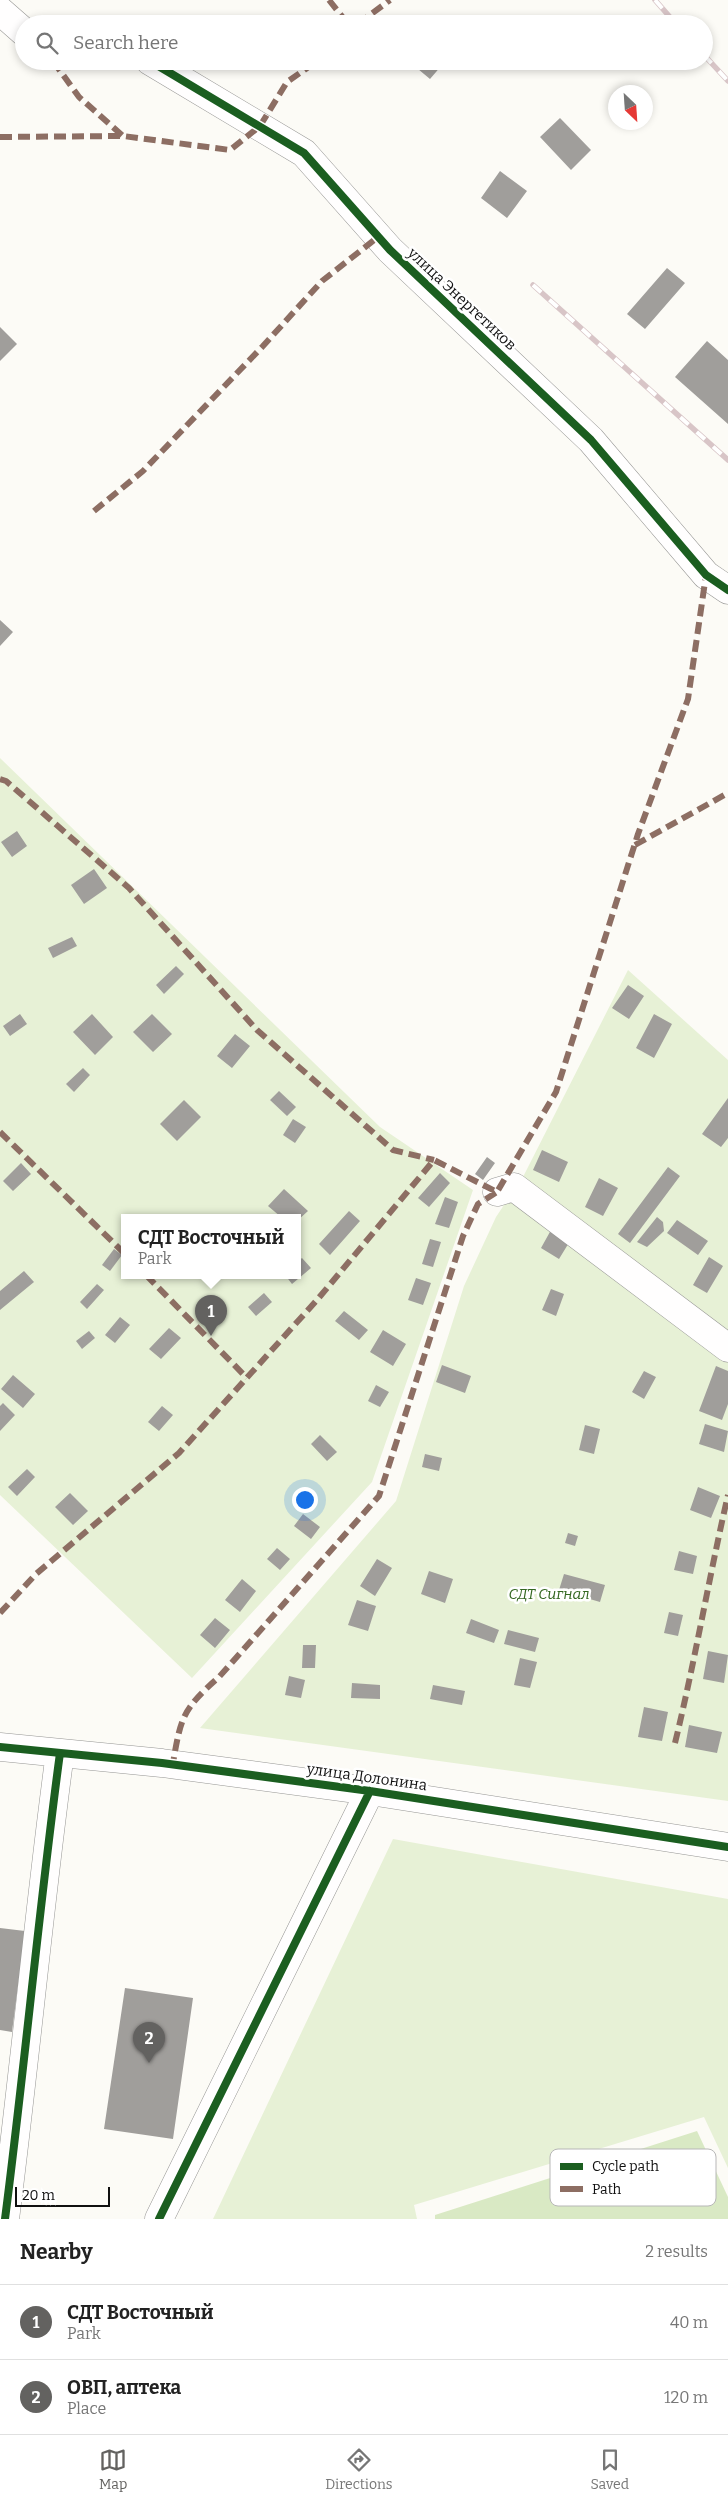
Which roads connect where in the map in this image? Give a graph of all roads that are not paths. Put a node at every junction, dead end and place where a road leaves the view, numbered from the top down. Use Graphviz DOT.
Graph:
graph roads {
  1 [pos="0,11"];
  2 [pos="15,24"];
  3 [pos="165,70"];
  4 [pos="728,590"];
  5 [pos="497,1192"];
  6 [pos="728,1348"];
  7 [pos="0,1747"];
  8 [pos="60,1753"];
  9 [pos="370,1791"];
  10 [pos="728,1847"];
  11 [pos="5,2219"];
  12 [pos="159,2219"];
  1 -- 2 [label="street"];
  3 -- 4 [label="street, улица Энергетиков"];
  5 -- 6 [label="street"];
  7 -- 8 [label="street, улица Долонина"];
  8 -- 9 [label="street, улица Долонина"];
  8 -- 11 [label="street"];
  9 -- 10 [label="street, улица Долонина"];
  9 -- 12 [label="street"];
}
